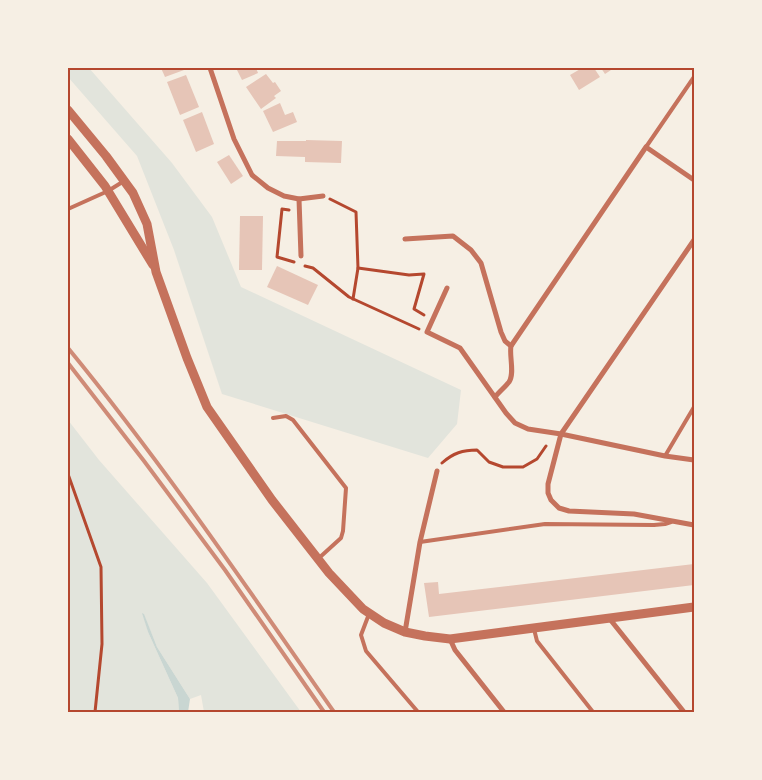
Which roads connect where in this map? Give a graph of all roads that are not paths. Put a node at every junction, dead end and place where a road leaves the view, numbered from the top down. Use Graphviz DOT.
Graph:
graph roads {
  1 [pos="210,68"];
  2 [pos="694,77"];
  3 [pos="68,110"];
  4 [pos="68,139"];
  5 [pos="646,147"];
  6 [pos="124,180"];
  7 [pos="694,180"];
  8 [pos="108,190"];
  9 [pos="323,196"];
  10 [pos="299,199"];
  11 [pos="68,209"];
  12 [pos="405,239"];
  13 [pos="694,240"];
  14 [pos="301,256"];
  15 [pos="156,272"];
  16 [pos="447,288"];
  17 [pos="511,346"];
  18 [pos="495,396"];
  19 [pos="694,407"];
  20 [pos="273,418"];
  21 [pos="558,434"];
  22 [pos="665,456"];
  23 [pos="694,460"];
  24 [pos="437,471"];
  25 [pos="673,521"];
  26 [pos="694,525"];
  27 [pos="420,542"];
  28 [pos="317,558"];
  29 [pos="694,607"];
  30 [pos="369,614"];
  31 [pos="609,618"];
  32 [pos="534,628"];
  33 [pos="405,632"];
  34 [pos="450,639"];
  35 [pos="418,712"];
  36 [pos="504,712"];
  37 [pos="593,712"];
  38 [pos="684,712"];
  1 -- 10 [label="street"];
  2 -- 5 [label="lane"];
  3 -- 6 [label="street"];
  4 -- 8 [label="street"];
  5 -- 7 [label="street"];
  5 -- 17 [label="street"];
  6 -- 8 [label="lane"];
  6 -- 15 [label="street"];
  8 -- 11 [label="lane"];
  8 -- 15 [label="street"];
  9 -- 10 [label="street"];
  10 -- 14 [label="street"];
  12 -- 17 [label="street"];
  13 -- 21 [label="street"];
  15 -- 28 [label="street"];
  16 -- 18 [label="street"];
  17 -- 18 [label="street"];
  18 -- 21 [label="street"];
  19 -- 22 [label="lane"];
  20 -- 28 [label="lane"];
  21 -- 22 [label="street"];
  21 -- 25 [label="street"];
  22 -- 23 [label="street"];
  24 -- 27 [label="street"];
  25 -- 26 [label="street"];
  25 -- 27 [label="lane"];
  27 -- 33 [label="street"];
  28 -- 30 [label="street"];
  29 -- 31 [label="street"];
  30 -- 33 [label="street"];
  30 -- 35 [label="lane"];
  31 -- 32 [label="street"];
  31 -- 38 [label="street"];
  32 -- 34 [label="street"];
  32 -- 37 [label="lane"];
  33 -- 34 [label="street"];
  34 -- 36 [label="street"];
}
